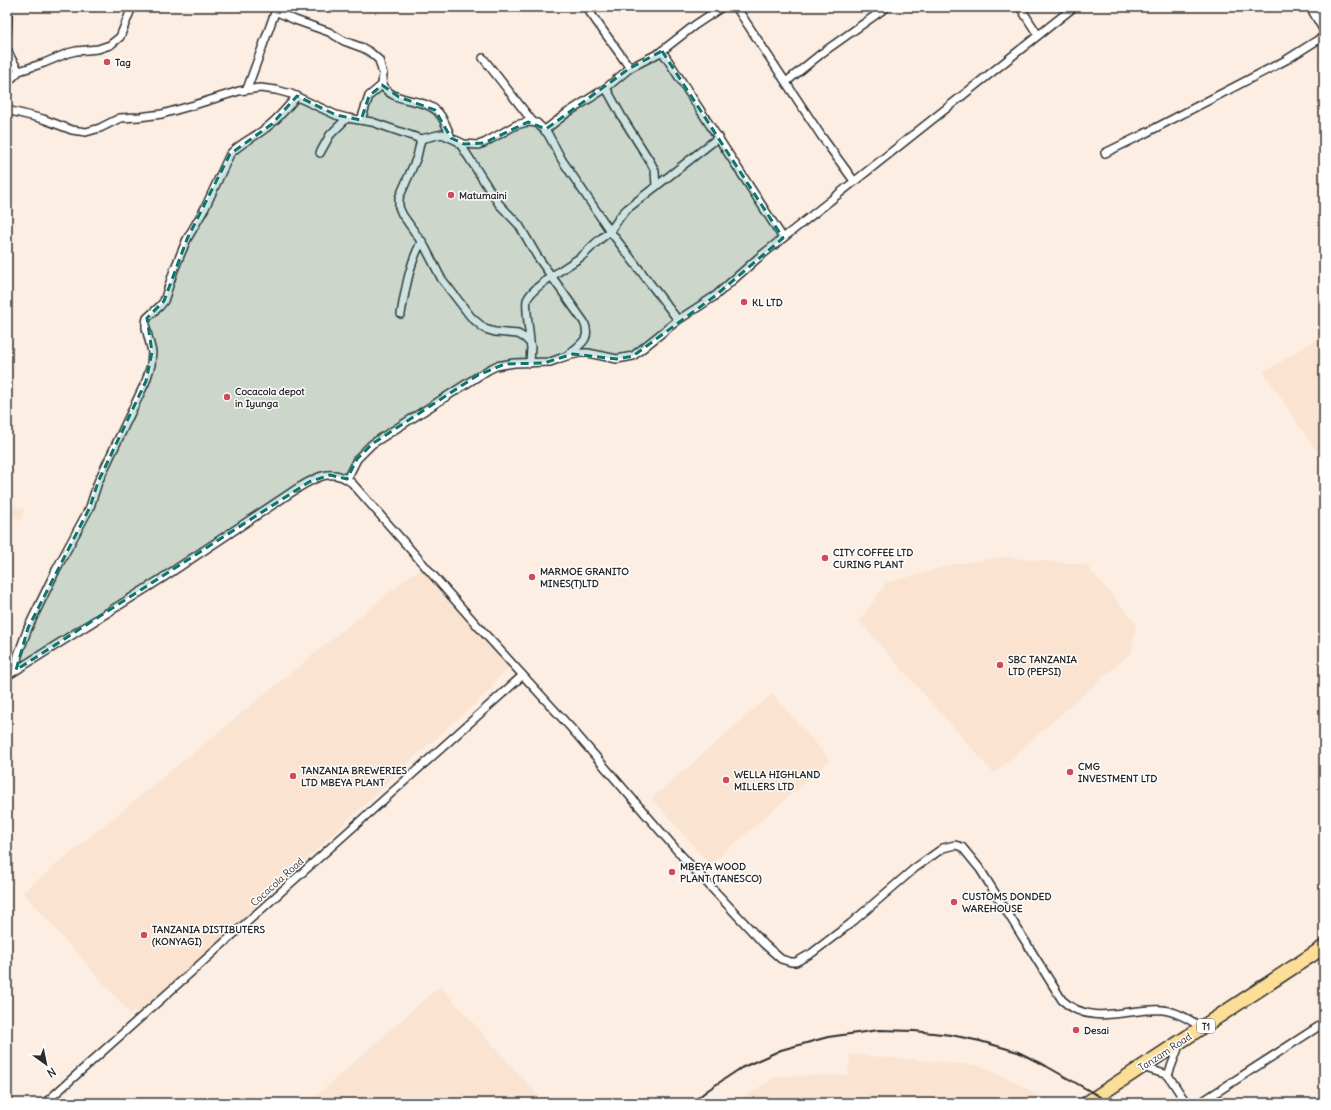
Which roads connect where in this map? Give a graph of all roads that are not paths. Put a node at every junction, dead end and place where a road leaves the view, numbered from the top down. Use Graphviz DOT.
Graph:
graph roads {
  1 [pos="8,7"];
  2 [pos="132,7"];
  3 [pos="586,7"];
  4 [pos="722,7"];
  5 [pos="736,7"];
  6 [pos="887,7"];
  7 [pos="1020,7"];
  8 [pos="1074,7"];
  9 [pos="1310,7"];
  10 [pos="276,9"];
  11 [pos="1324,31"];
  12 [pos="7,34"];
  13 [pos="1038,35"];
  14 [pos="1324,36"];
  15 [pos="7,49"];
  16 [pos="662,51"];
  17 [pos="483,58"];
  18 [pos="630,68"];
  19 [pos="19,71"];
  20 [pos="786,82"];
  21 [pos="7,83"];
  22 [pos="382,85"];
  23 [pos="606,88"];
  24 [pos="247,89"];
  25 [pos="297,96"];
  26 [pos="7,110"];
  27 [pos="347,118"];
  28 [pos="361,120"];
  29 [pos="533,122"];
  30 [pos="545,130"];
  31 [pos="719,137"];
  32 [pos="451,138"];
  33 [pos="421,139"];
  34 [pos="459,142"];
  35 [pos="320,153"];
  36 [pos="1105,153"];
  37 [pos="854,181"];
  38 [pos="656,186"];
  39 [pos="610,231"];
  40 [pos="783,238"];
  41 [pos="422,241"];
  42 [pos="552,276"];
  43 [pos="401,314"];
  44 [pos="678,320"];
  45 [pos="530,343"];
  46 [pos="567,356"];
  47 [pos="530,363"];
  48 [pos="347,479"];
  49 [pos="16,670"];
  50 [pos="7,676"];
  51 [pos="522,676"];
  52 [pos="1324,947"];
  53 [pos="1324,1023"];
  54 [pos="1203,1028"];
  55 [pos="1181,1041"];
  56 [pos="1142,1067"];
  57 [pos="1168,1075"];
  58 [pos="44,1103"];
  59 [pos="1087,1103"];
  60 [pos="1188,1103"];
  61 [pos="1200,1103"];
  1 -- 12 [label="street"];
  2 -- 19 [label="street"];
  3 -- 18 [label="street"];
  4 -- 16 [label="street"];
  5 -- 20 [label="street"];
  6 -- 20 [label="street"];
  7 -- 13 [label="street"];
  8 -- 13 [label="street"];
  9 -- 11 [label="street"];
  10 -- 22 [label="street"];
  10 -- 24 [label="street"];
  13 -- 37 [label="street"];
  14 -- 36 [label="street"];
  15 -- 19 [label="street"];
  16 -- 18 [label="street"];
  16 -- 31 [label="street"];
  17 -- 29 [label="street"];
  18 -- 23 [label="street"];
  19 -- 21 [label="street"];
  20 -- 37 [label="street"];
  22 -- 28 [label="street"];
  22 -- 32 [label="street"];
  23 -- 30 [label="street"];
  23 -- 38 [label="street"];
  24 -- 25 [label="street"];
  24 -- 26 [label="street"];
  25 -- 27 [label="street"];
  25 -- 49 [label="street"];
  27 -- 28 [label="street"];
  27 -- 35 [label="street"];
  28 -- 33 [label="street"];
  29 -- 30 [label="street"];
  29 -- 34 [label="street"];
  30 -- 39 [label="street"];
  31 -- 38 [label="street"];
  31 -- 40 [label="street"];
  32 -- 33 [label="street"];
  32 -- 34 [label="street"];
  33 -- 41 [label="street"];
  34 -- 42 [label="street"];
  37 -- 40 [label="street"];
  38 -- 39 [label="street"];
  39 -- 42 [label="street"];
  39 -- 44 [label="street"];
  40 -- 44 [label="street"];
  41 -- 43 [label="street"];
  41 -- 45 [label="street"];
  42 -- 45 [label="street"];
  42 -- 46 [label="street"];
  44 -- 46 [label="street"];
  45 -- 47 [label="street"];
  46 -- 47 [label="street"];
  47 -- 48 [label="street"];
  48 -- 49 [label="street"];
  48 -- 51 [label="street"];
  49 -- 50 [label="street"];
  51 -- 54 [label="street"];
  51 -- 58 [label="street, Cocacola Road"];
  52 -- 54 [label="highway, Tanzam Road / T1"];
  53 -- 61 [label="street"];
  54 -- 55 [label="highway, Tanzam Road / T1"];
  55 -- 56 [label="highway, Tanzam Road / T1"];
  55 -- 57 [label="street"];
  56 -- 57 [label="street"];
  56 -- 59 [label="highway, Tanzam Road / T1"];
  57 -- 60 [label="street"];
}
